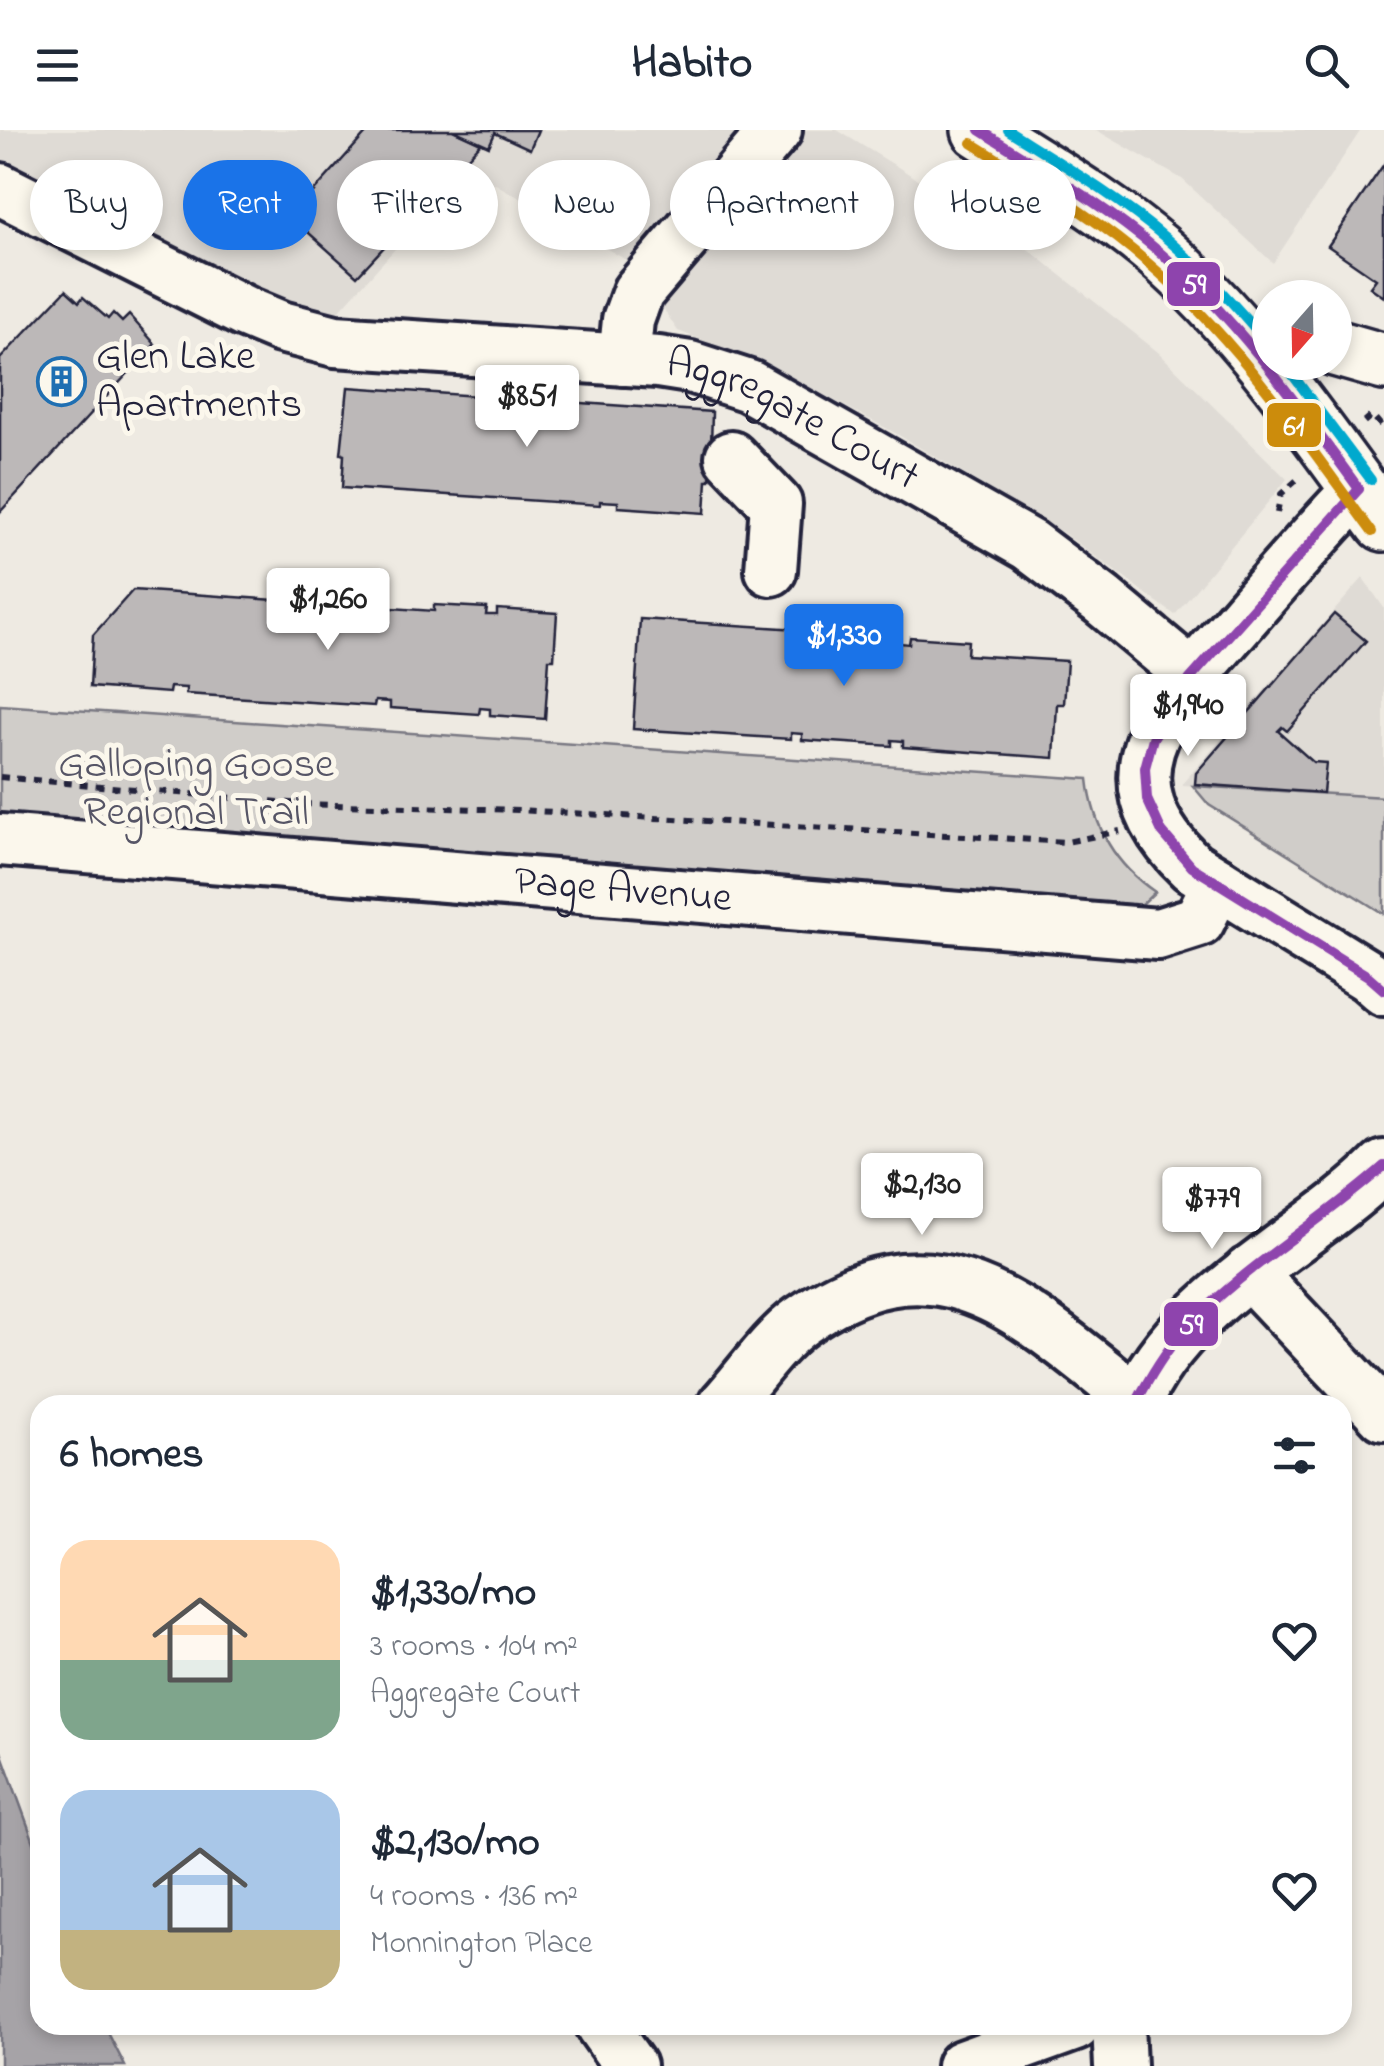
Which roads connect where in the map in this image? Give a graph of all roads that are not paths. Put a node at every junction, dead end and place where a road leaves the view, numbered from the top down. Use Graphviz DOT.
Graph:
graph roads {
  1 [pos="776,130"];
  2 [pos="980,130"];
  3 [pos="0,189"];
  4 [pos="1247,322"];
  5 [pos="1352,353"];
  6 [pos="624,360"];
  7 [pos="1384,362"];
  8 [pos="731,458"];
  9 [pos="1376,459"];
  10 [pos="771,570"];
  11 [pos="1193,676"];
  12 [pos="0,840"];
  13 [pos="1218,882"];
  14 [pos="1384,990"];
  15 [pos="1384,1166"];
  16 [pos="1249,1272"];
  17 [pos="733,1395"];
  18 [pos="1125,1395"];
  19 [pos="1139,1395"];
  20 [pos="1384,1415"];
  21 [pos="607,2035"];
  22 [pos="1048,2035"];
  23 [pos="1118,2035"];
  24 [pos="630,2066"];
  25 [pos="962,2066"];
  26 [pos="1120,2066"];
  1 -- 6 [label="street"];
  2 -- 4 [label="main road"];
  3 -- 6 [label="street, Aggregate Court"];
  4 -- 9 [label="main road"];
  5 -- 7 [label="main road"];
  6 -- 11 [label="street, Aggregate Court"];
  8 -- 10 [label="street"];
  9 -- 11 [label="street"];
  11 -- 13 [label="street"];
  12 -- 13 [label="street, Page Avenue"];
  13 -- 14 [label="street"];
  15 -- 16 [label="street"];
  16 -- 19 [label="street"];
  16 -- 20 [label="street"];
  17 -- 18 [label="street"];
  21 -- 24 [label="street"];
  22 -- 25 [label="street"];
  23 -- 26 [label="street"];
}
